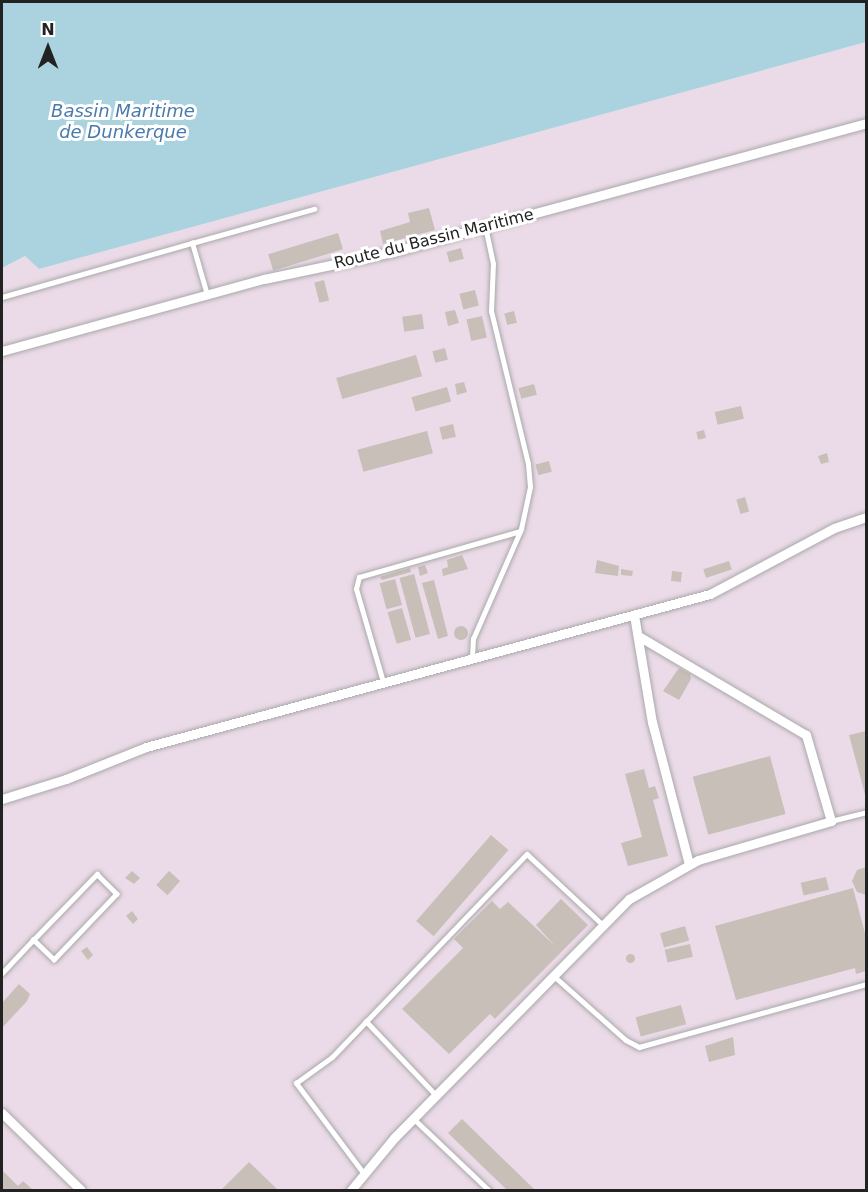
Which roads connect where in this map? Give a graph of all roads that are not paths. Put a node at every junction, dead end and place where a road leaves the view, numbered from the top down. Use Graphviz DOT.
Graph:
graph roads {
  1 [pos="867,123"];
  2 [pos="314,209"];
  3 [pos="485,227"];
  4 [pos="192,243"];
  5 [pos="207,295"];
  6 [pos="2,297"];
  7 [pos="2,351"];
  8 [pos="867,517"];
  9 [pos="520,531"];
  10 [pos="634,615"];
  11 [pos="640,637"];
  12 [pos="472,657"];
  13 [pos="383,682"];
  14 [pos="2,799"];
  15 [pos="867,812"];
  16 [pos="831,821"];
  17 [pos="689,864"];
  18 [pos="602,924"];
  19 [pos="33,940"];
  20 [pos="2,973"];
  21 [pos="552,974"];
  22 [pos="867,984"];
  23 [pos="366,1021"];
  24 [pos="436,1095"];
  25 [pos="2,1113"];
  26 [pos="413,1118"];
  27 [pos="363,1173"];
  28 [pos="81,1191"];
  29 [pos="351,1191"];
  30 [pos="489,1191"];
  1 -- 3 [label="street, Route du Bassin Maritime"];
  2 -- 4 [label="lane"];
  3 -- 5 [label="street, Route du Bassin Maritime"];
  3 -- 9 [label="lane"];
  4 -- 5 [label="lane"];
  4 -- 6 [label="lane"];
  5 -- 7 [label="street, Route du Bassin Maritime"];
  8 -- 10 [label="street"];
  9 -- 12 [label="lane"];
  9 -- 13 [label="lane"];
  10 -- 11 [label="street"];
  10 -- 12 [label="street"];
  11 -- 16 [label="street"];
  11 -- 17 [label="street"];
  12 -- 13 [label="street"];
  13 -- 14 [label="street"];
  15 -- 16 [label="lane"];
  16 -- 17 [label="street"];
  17 -- 18 [label="street"];
  18 -- 21 [label="street"];
  18 -- 23 [label="lane"];
  19 -- 19 [label="lane"];
  19 -- 20 [label="lane"];
  21 -- 22 [label="lane"];
  21 -- 24 [label="street"];
  23 -- 24 [label="lane"];
  23 -- 27 [label="lane"];
  24 -- 26 [label="street"];
  25 -- 28 [label="street"];
  26 -- 27 [label="street"];
  26 -- 30 [label="lane"];
  27 -- 29 [label="street"];
}
